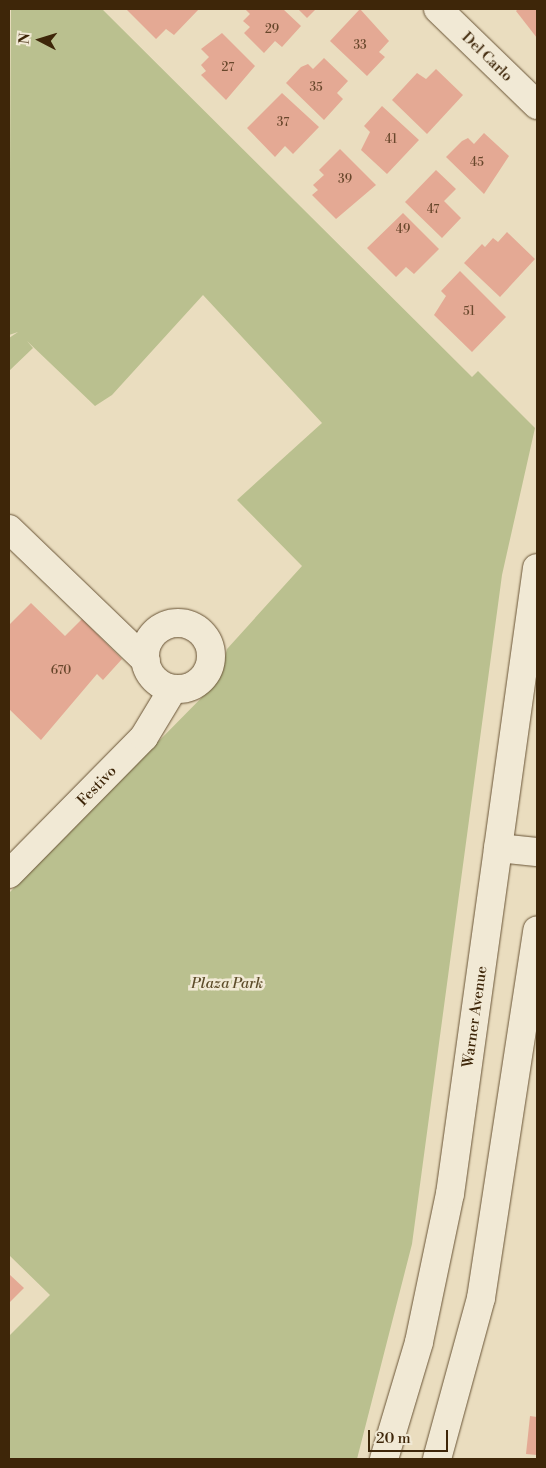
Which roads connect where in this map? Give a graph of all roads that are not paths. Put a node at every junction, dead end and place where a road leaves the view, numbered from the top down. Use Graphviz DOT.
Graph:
graph roads {
  1 [pos="438,9"];
  2 [pos="537,106"];
  3 [pos="9,529"];
  4 [pos="537,568"];
  5 [pos="146,661"];
  6 [pos="173,689"];
  7 [pos="498,848"];
  8 [pos="537,852"];
  9 [pos="9,874"];
  10 [pos="537,930"];
  11 [pos="384,1459"];
  12 [pos="437,1459"];
  1 -- 2 [label="street, Del Carlo"];
  3 -- 5 [label="street"];
  4 -- 7 [label="street, Warner Avenue"];
  5 -- 6 [label="street"];
  5 -- 6 [label="street"];
  6 -- 9 [label="street, Festivo"];
  7 -- 8 [label="street"];
  7 -- 11 [label="street, Warner Avenue"];
  10 -- 12 [label="street"];
}
